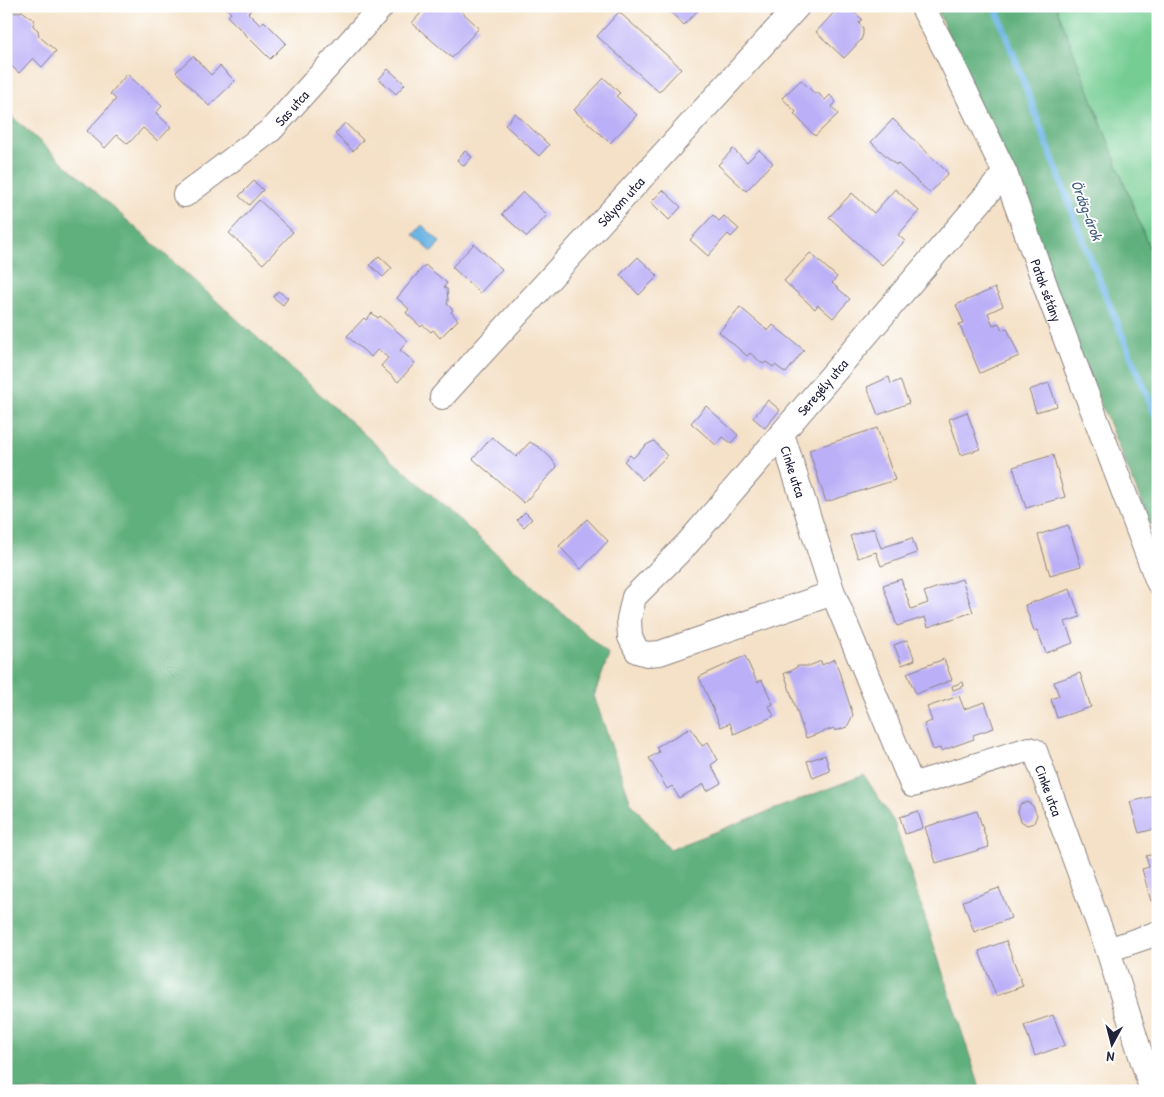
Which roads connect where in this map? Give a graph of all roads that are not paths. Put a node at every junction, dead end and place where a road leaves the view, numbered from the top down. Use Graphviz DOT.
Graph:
graph roads {
  1 [pos="382,6"];
  2 [pos="798,6"];
  3 [pos="922,6"];
  4 [pos="1005,173"];
  5 [pos="185,195"];
  6 [pos="442,397"];
  7 [pos="782,434"];
  8 [pos="1158,582"];
  9 [pos="833,593"];
  10 [pos="1158,933"];
  11 [pos="1108,950"];
  12 [pos="1152,1091"];
  1 -- 5 [label="street, Sas utca"];
  2 -- 6 [label="street, Sólyom utca"];
  3 -- 4 [label="street, Patak sétány"];
  4 -- 7 [label="street, Seregély utca"];
  4 -- 8 [label="street, Patak sétány"];
  7 -- 9 [label="street, Cinke utca"];
  7 -- 9 [label="street, Seregély utca"];
  9 -- 11 [label="street, Cinke utca"];
  10 -- 11 [label="street"];
  11 -- 12 [label="street, Cinke utca"];
}
